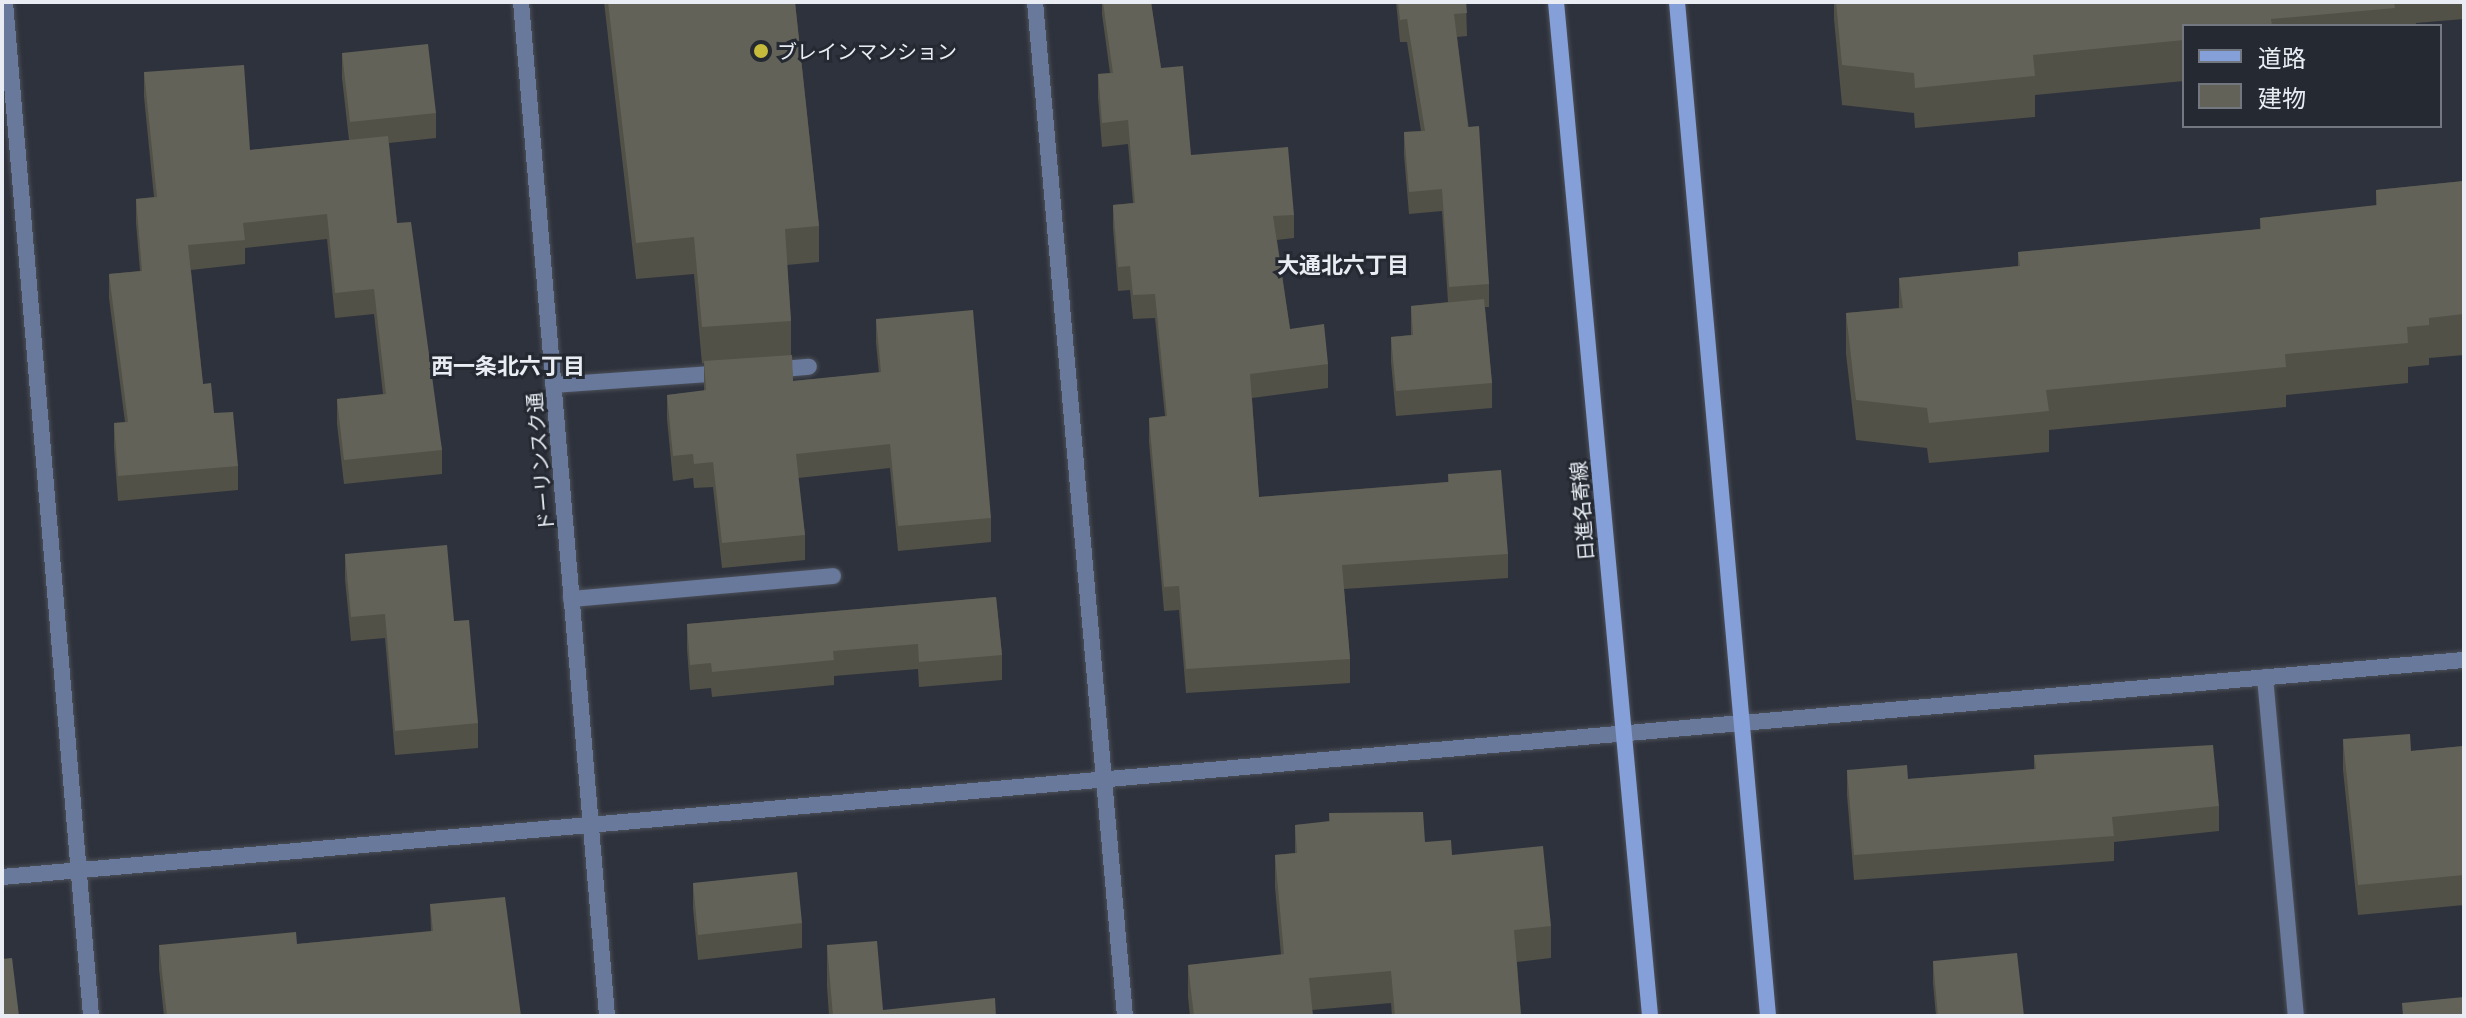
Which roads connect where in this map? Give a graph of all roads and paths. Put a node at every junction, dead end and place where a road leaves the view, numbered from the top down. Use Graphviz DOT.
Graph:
graph roads {
  1 [pos="5,2"];
  2 [pos="521,2"];
  3 [pos="1035,2"];
  4 [pos="1556,2"];
  5 [pos="1677,2"];
  6 [pos="809,367"];
  7 [pos="553,385"];
  8 [pos="833,576"];
  9 [pos="571,599"];
  10 [pos="2464,660"];
  11 [pos="2265,677"];
  12 [pos="1742,723"];
  13 [pos="1621,732"];
  14 [pos="1103,777"];
  15 [pos="589,822"];
  16 [pos="78,870"];
  17 [pos="2,877"];
  18 [pos="91,1016"];
  19 [pos="607,1016"];
  20 [pos="1125,1016"];
  21 [pos="1650,1016"];
  22 [pos="1768,1016"];
  23 [pos="2296,1016"];
  1 -- 16 [label="street"];
  2 -- 7 [label="street, ドーリンスク通"];
  3 -- 14 [label="street"];
  4 -- 13 [label="main road, 日進名寄線"];
  5 -- 12 [label="main road"];
  6 -- 7 [label="street"];
  7 -- 9 [label="street, ドーリンスク通"];
  8 -- 9 [label="street"];
  9 -- 15 [label="street, ドーリンスク通"];
  10 -- 11 [label="street"];
  11 -- 12 [label="street"];
  11 -- 23 [label="street"];
  12 -- 13 [label="street"];
  12 -- 22 [label="main road"];
  13 -- 14 [label="street"];
  13 -- 21 [label="main road, 日進名寄線"];
  14 -- 15 [label="street"];
  14 -- 20 [label="street"];
  15 -- 16 [label="street"];
  15 -- 19 [label="street, ドーリンスク通"];
  16 -- 17 [label="street"];
  16 -- 18 [label="street"];
}
